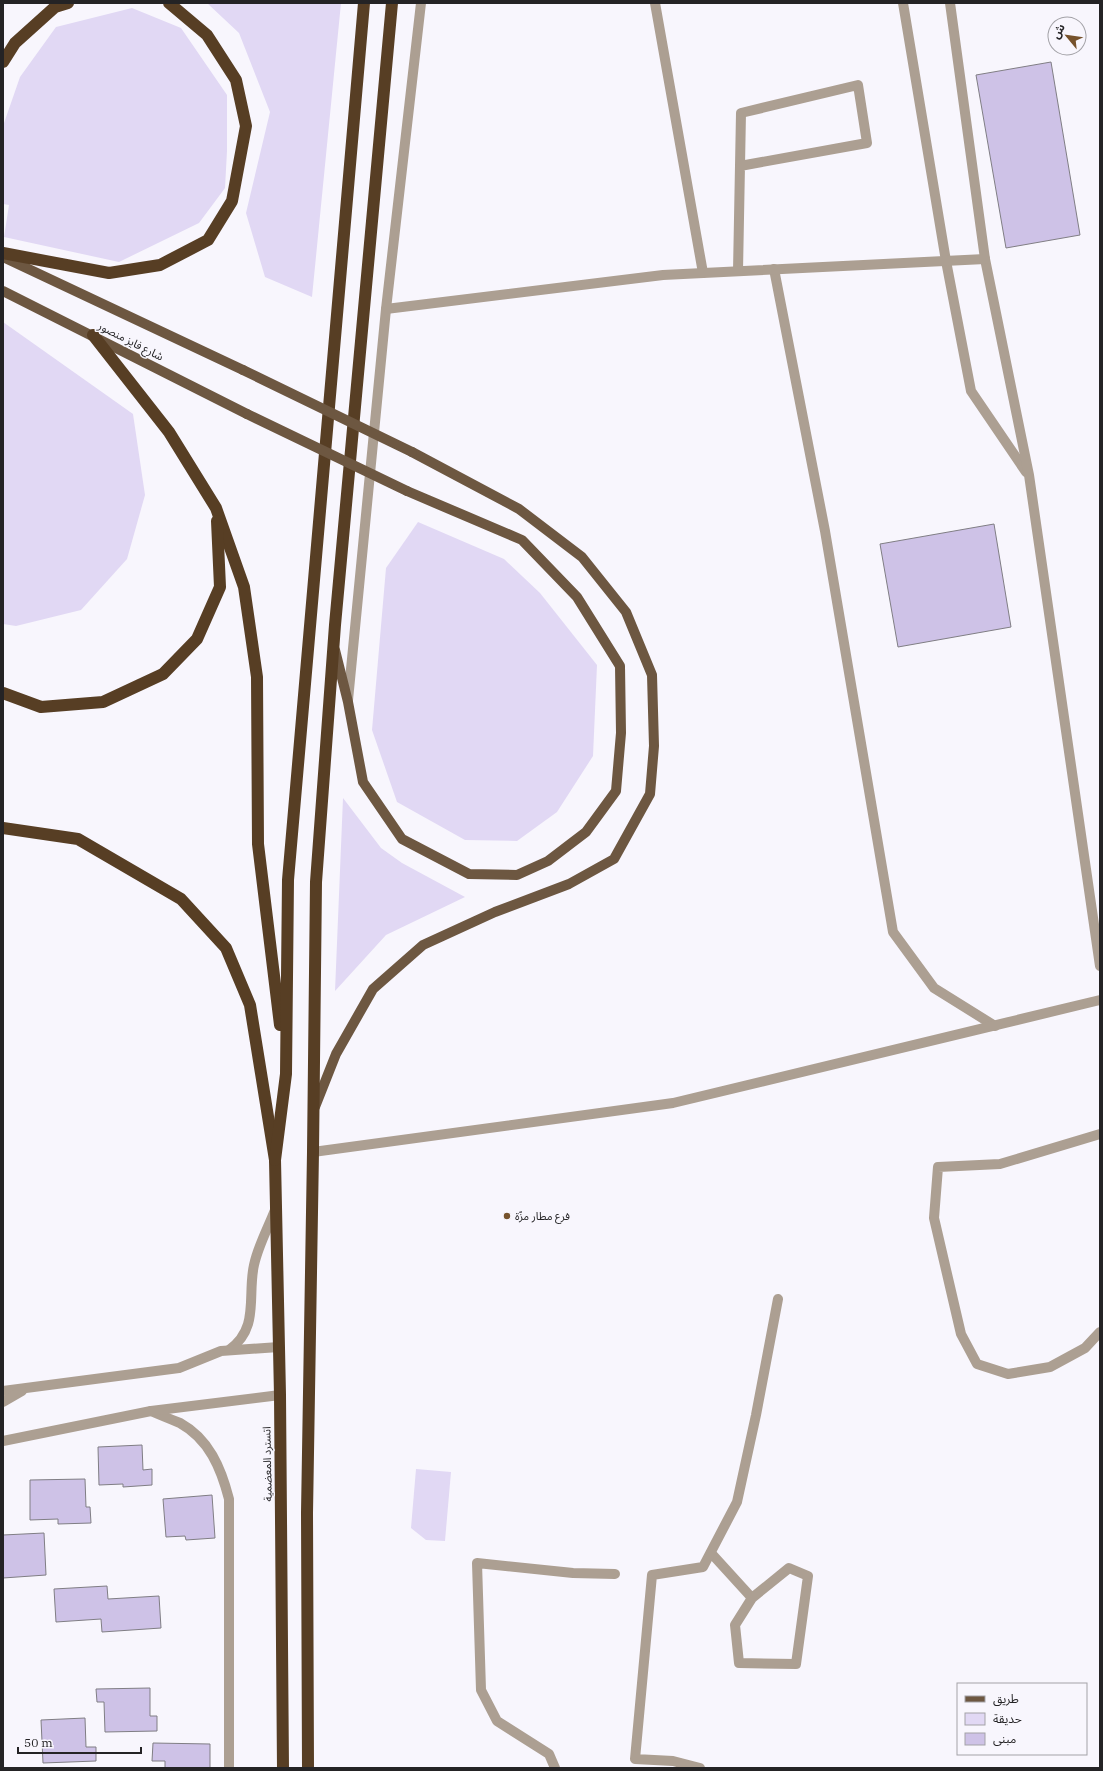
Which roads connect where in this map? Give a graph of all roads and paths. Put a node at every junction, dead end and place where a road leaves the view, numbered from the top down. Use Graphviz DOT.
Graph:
graph roads {
  1 [pos="68,3"];
  2 [pos="169,3"];
  3 [pos="364,3"];
  4 [pos="392,3"];
  5 [pos="421,3"];
  6 [pos="654,3"];
  7 [pos="903,3"];
  8 [pos="950,3"];
  9 [pos="3,62"];
  10 [pos="740,166"];
  11 [pos="3,254"];
  12 [pos="3,257"];
  13 [pos="986,259"];
  14 [pos="946,261"];
  15 [pos="774,269"];
  16 [pos="738,271"];
  17 [pos="703,273"];
  18 [pos="3,291"];
  19 [pos="386,309"];
  20 [pos="93,336"];
  21 [pos="1029,475"];
  22 [pos="216,508"];
  23 [pos="334,644"];
  24 [pos="3,693"];
  25 [pos="348,702"];
  26 [pos="3,828"];
  27 [pos="1100,966"];
  28 [pos="1100,1000"];
  29 [pos="995,1026"];
  30 [pos="286,1074"];
  31 [pos="314,1111"];
  32 [pos="1100,1134"];
  33 [pos="314,1152"];
  34 [pos="275,1160"];
  35 [pos="276,1207"];
  36 [pos="778,1299"];
  37 [pos="1100,1332"];
  38 [pos="279,1347"];
  39 [pos="229,1350"];
  40 [pos="31,1387"];
  41 [pos="3,1391"];
  42 [pos="280,1394"];
  43 [pos="3,1402"];
  44 [pos="151,1411"];
  45 [pos="3,1441"];
  46 [pos="710,1553"];
  47 [pos="615,1574"];
  48 [pos="752,1598"];
  49 [pos="229,1768"];
  50 [pos="283,1768"];
  51 [pos="308,1768"];
  52 [pos="555,1768"];
  53 [pos="700,1768"];
  1 -- 9 [label="highway"];
  2 -- 11 [label="highway"];
  3 -- 30 [label="highway"];
  4 -- 23 [label="highway"];
  5 -- 19 [label="street"];
  6 -- 17 [label="street"];
  7 -- 14 [label="street"];
  8 -- 13 [label="street"];
  10 -- 10 [label="street"];
  10 -- 16 [label="street"];
  12 -- 31 [label="main road, شارع فايز منصور, bridge"];
  13 -- 14 [label="street"];
  13 -- 21 [label="street"];
  14 -- 15 [label="street"];
  14 -- 21 [label="street"];
  15 -- 16 [label="street"];
  15 -- 29 [label="street"];
  16 -- 17 [label="street"];
  17 -- 19 [label="street"];
  18 -- 20 [label="main road, شارع فايز منصور"];
  19 -- 25 [label="street"];
  20 -- 22 [label="highway"];
  20 -- 25 [label="main road, شارع فايز منصور, bridge"];
  21 -- 27 [label="street"];
  22 -- 24 [label="highway"];
  22 -- 30 [label="highway"];
  23 -- 25 [label="main road, شارع فايز منصور"];
  23 -- 31 [label="highway"];
  26 -- 34 [label="highway"];
  28 -- 29 [label="street"];
  29 -- 33 [label="street"];
  30 -- 34 [label="highway"];
  31 -- 33 [label="highway"];
  32 -- 37 [label="street"];
  33 -- 51 [label="highway"];
  34 -- 35 [label="highway, اتسترد المعضمية"];
  35 -- 38 [label="highway, اتسترد المعضمية"];
  35 -- 39 [label="street"];
  36 -- 46 [label="street"];
  38 -- 39 [label="street"];
  38 -- 42 [label="highway, اتسترد المعضمية"];
  39 -- 40 [label="street"];
  40 -- 41 [label="street"];
  40 -- 43 [label="street"];
  42 -- 44 [label="street"];
  42 -- 50 [label="highway, اتسترد المعضمية"];
  44 -- 45 [label="street"];
  44 -- 49 [label="street"];
  46 -- 48 [label="street"];
  46 -- 53 [label="street"];
  47 -- 52 [label="street"];
  48 -- 48 [label="street"];
}
